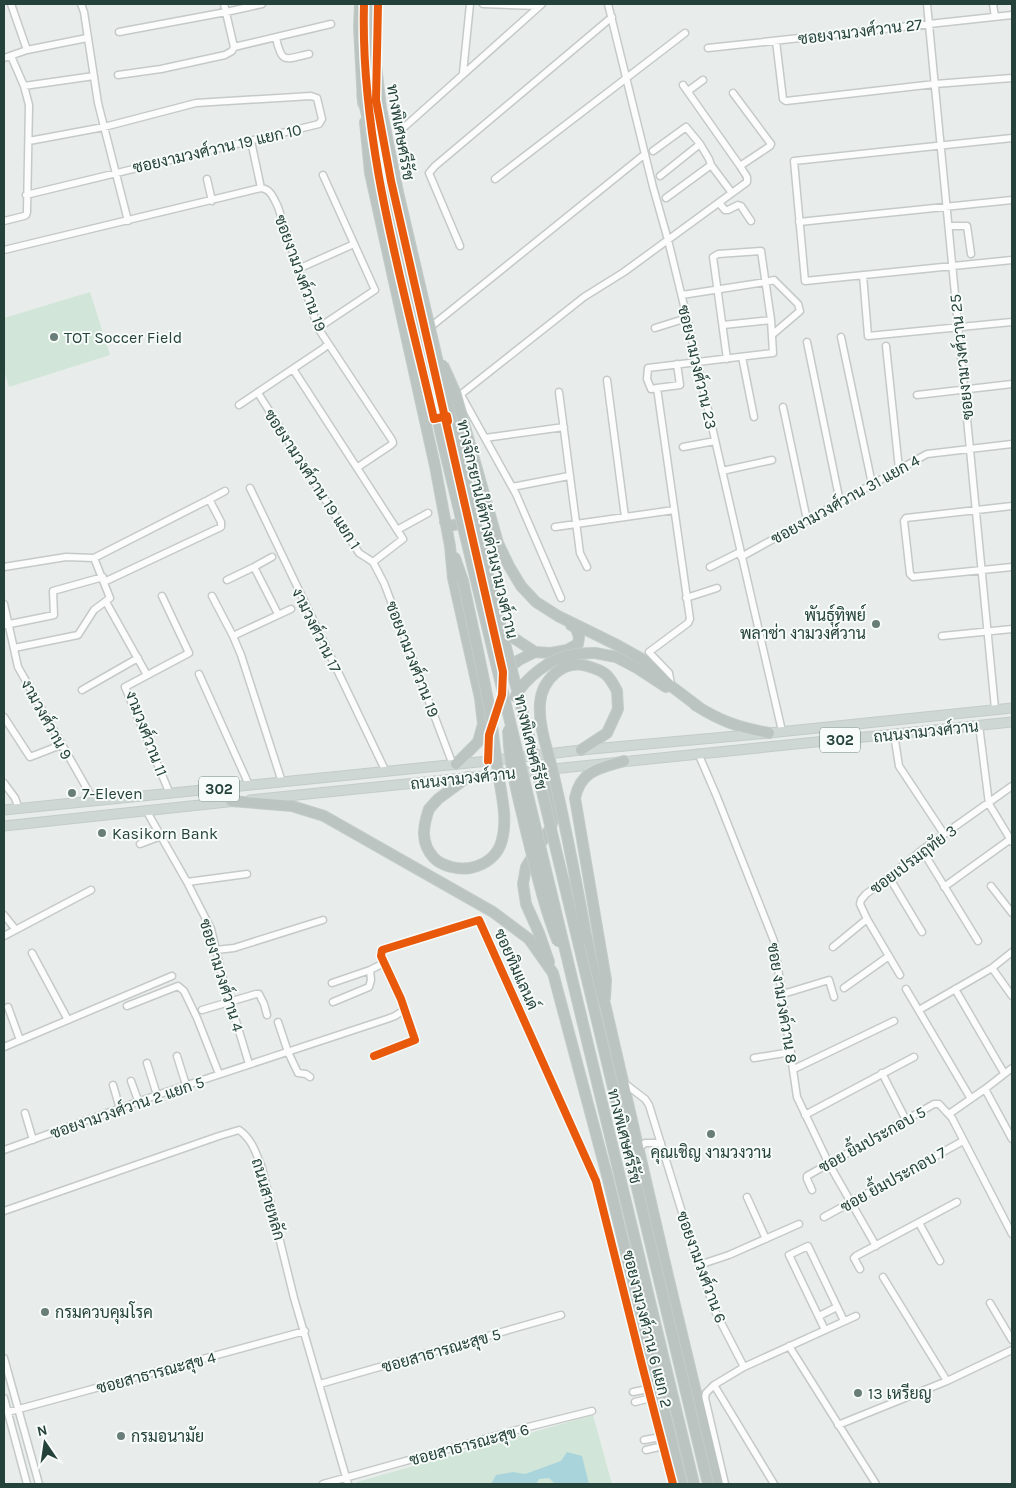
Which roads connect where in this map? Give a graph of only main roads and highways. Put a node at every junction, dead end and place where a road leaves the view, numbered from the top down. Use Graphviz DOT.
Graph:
graph roads {
  1 [pos="360,4"];
  2 [pos="373,4"];
  3 [pos="362,94"];
  4 [pos="434,345"];
  5 [pos="445,522"];
  6 [pos="451,547"];
  7 [pos="558,616"];
  8 [pos="492,624"];
  9 [pos="535,652"];
  10 [pos="503,672"];
  11 [pos="700,708"];
  12 [pos="1012,708"];
  13 [pos="1012,722"];
  14 [pos="769,733"];
  15 [pos="581,750"];
  16 [pos="624,761"];
  17 [pos="454,765"];
  18 [pos="533,770"];
  19 [pos="468,777"];
  20 [pos="230,801"];
  21 [pos="4,810"];
  22 [pos="4,826"];
  23 [pos="553,973"];
  24 [pos="570,973"];
  25 [pos="605,1004"];
  26 [pos="668,1276"];
  27 [pos="634,1285"];
  28 [pos="682,1484"];
  29 [pos="694,1484"];
  30 [pos="708,1484"];
  31 [pos="718,1484"];
  1 -- 3 [label="highway, ทางพิเศษศรีรัช"];
  2 -- 4 [label="highway, ทางพิเศษศรีรัช, bridge"];
  3 -- 5 [label="highway, bridge"];
  3 -- 24 [label="highway, ทางพิเศษศรีรัช, bridge"];
  4 -- 7 [label="highway, bridge"];
  4 -- 30 [label="highway, ทางพิเศษศรีรัช, bridge"];
  5 -- 6 [label="highway"];
  5 -- 6 [label="highway"];
  6 -- 17 [label="highway"];
  6 -- 19 [label="highway, bridge"];
  7 -- 9 [label="highway"];
  7 -- 11 [label="highway"];
  8 -- 9 [label="highway"];
  9 -- 10 [label="highway"];
  11 -- 14 [label="highway"];
  11 -- 24 [label="highway, bridge"];
  12 -- 14 [label="main road, ถนนงามวงศ์วาน / 302"];
  13 -- 16 [label="main road, ถนนงามวงศ์วาน / 302"];
  14 -- 15 [label="main road, ถนนงามวงศ์วาน / 302"];
  15 -- 17 [label="main road, ถนนงามวงศ์วาน / 302"];
  15 -- 25 [label="highway, bridge"];
  16 -- 18 [label="main road, ถนนงามวงศ์วาน / 302"];
  16 -- 25 [label="highway"];
  17 -- 21 [label="main road, ถนนงามวงศ์วาน / 302"];
  18 -- 19 [label="main road, ถนนงามวงศ์วาน / 302"];
  18 -- 23 [label="highway"];
  19 -- 20 [label="main road, ถนนงามวงศ์วาน / 302"];
  20 -- 22 [label="main road, ถนนงามวงศ์วาน / 302"];
  20 -- 23 [label="highway"];
  23 -- 27 [label="highway"];
  24 -- 29 [label="highway, ทางพิเศษศรีรัช, bridge"];
  25 -- 26 [label="highway"];
  26 -- 27 [label="highway"];
  26 -- 31 [label="highway"];
  27 -- 28 [label="highway"];
}
